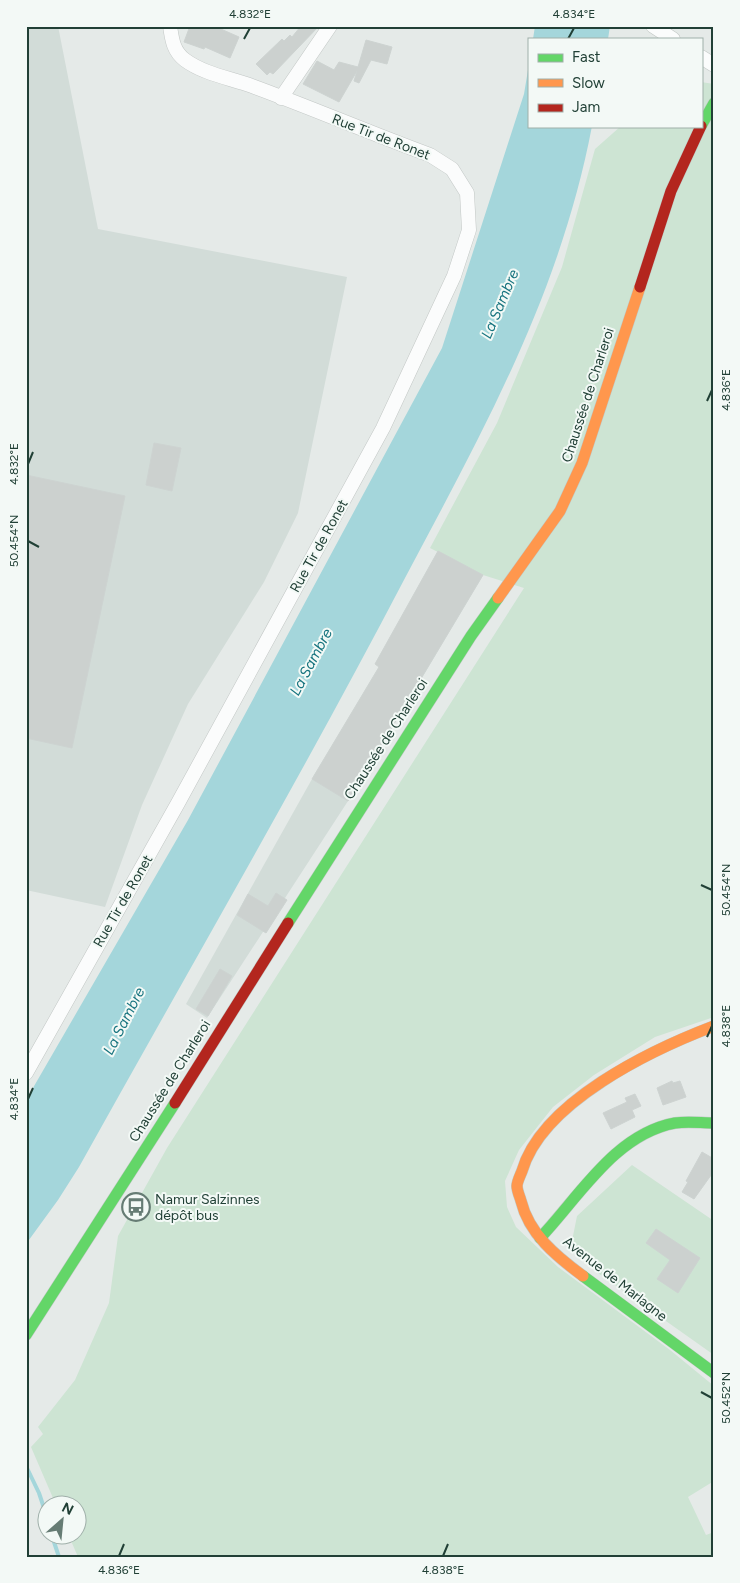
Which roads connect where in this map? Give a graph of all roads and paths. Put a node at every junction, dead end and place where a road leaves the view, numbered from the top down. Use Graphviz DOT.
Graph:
graph roads {
  1 [pos="170,26"];
  2 [pos="330,26"];
  3 [pos="653,26"];
  4 [pos="671,38"];
  5 [pos="702,58"];
  6 [pos="714,65"];
  7 [pos="281,98"];
  8 [pos="714,103"];
  9 [pos="702,124"];
  10 [pos="700,128"];
  11 [pos="714,1026"];
  12 [pos="26,1073"];
  13 [pos="714,1123"];
  14 [pos="540,1238"];
  15 [pos="26,1335"];
  16 [pos="714,1373"];
  1 -- 7 [label="street, Rue Tir de Ronet"];
  2 -- 7 [label="street"];
  3 -- 4 [label="street"];
  5 -- 6 [label="street"];
  7 -- 12 [label="street, Rue Tir de Ronet"];
  8 -- 9 [label="main road, Chaussée de Charleroi"];
  10 -- 15 [label="main road, Chaussée de Charleroi"];
  11 -- 14 [label="main road, Avenue de Marlagne"];
  13 -- 14 [label="main road"];
  14 -- 16 [label="main road, Avenue de Marlagne"];
}
